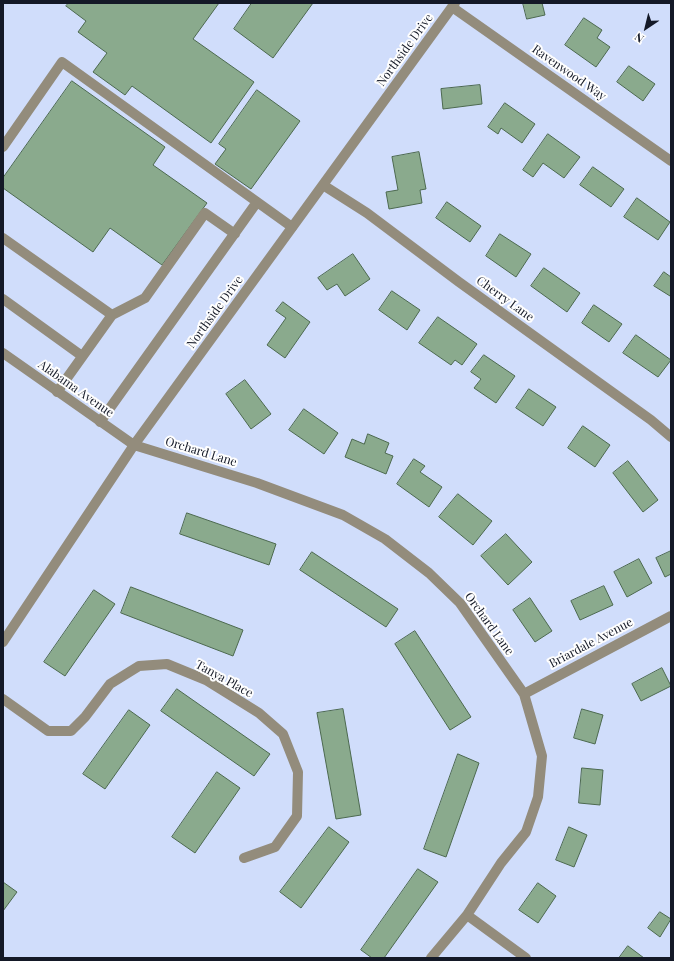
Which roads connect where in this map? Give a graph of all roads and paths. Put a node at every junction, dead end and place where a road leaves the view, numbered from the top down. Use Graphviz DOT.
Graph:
graph roads {
  1 [pos="454,5"];
  2 [pos="3,147"];
  3 [pos="671,161"];
  4 [pos="323,185"];
  5 [pos="257,202"];
  6 [pos="292,227"];
  7 [pos="235,234"];
  8 [pos="3,238"];
  9 [pos="3,299"];
  10 [pos="112,315"];
  11 [pos="3,353"];
  12 [pos="82,356"];
  13 [pos="57,392"];
  14 [pos="100,422"];
  15 [pos="671,436"];
  16 [pos="134,445"];
  17 [pos="671,616"];
  18 [pos="3,642"];
  19 [pos="524,694"];
  20 [pos="3,699"];
  21 [pos="244,858"];
  22 [pos="467,915"];
  23 [pos="431,958"];
  24 [pos="526,958"];
  1 -- 3 [label="street, Ravenwood Way"];
  1 -- 4 [label="street, Northside Drive"];
  2 -- 5 [label="street"];
  4 -- 6 [label="street, Northside Drive"];
  4 -- 15 [label="street, Cherry Lane"];
  5 -- 6 [label="street"];
  5 -- 7 [label="street"];
  6 -- 16 [label="street, Northside Drive"];
  7 -- 10 [label="street"];
  7 -- 14 [label="street"];
  8 -- 10 [label="street"];
  9 -- 12 [label="street"];
  10 -- 12 [label="street"];
  11 -- 13 [label="street, Alabama Avenue"];
  12 -- 13 [label="street"];
  13 -- 14 [label="street, Alabama Avenue"];
  14 -- 16 [label="street, Alabama Avenue"];
  16 -- 18 [label="street, Northside Drive"];
  16 -- 19 [label="street, Orchard Lane"];
  17 -- 19 [label="street, Briardale Avenue"];
  19 -- 22 [label="street, Orchard Lane"];
  20 -- 21 [label="street, Tanya Place"];
  22 -- 23 [label="street, Orchard Lane"];
  22 -- 24 [label="street"];
}
